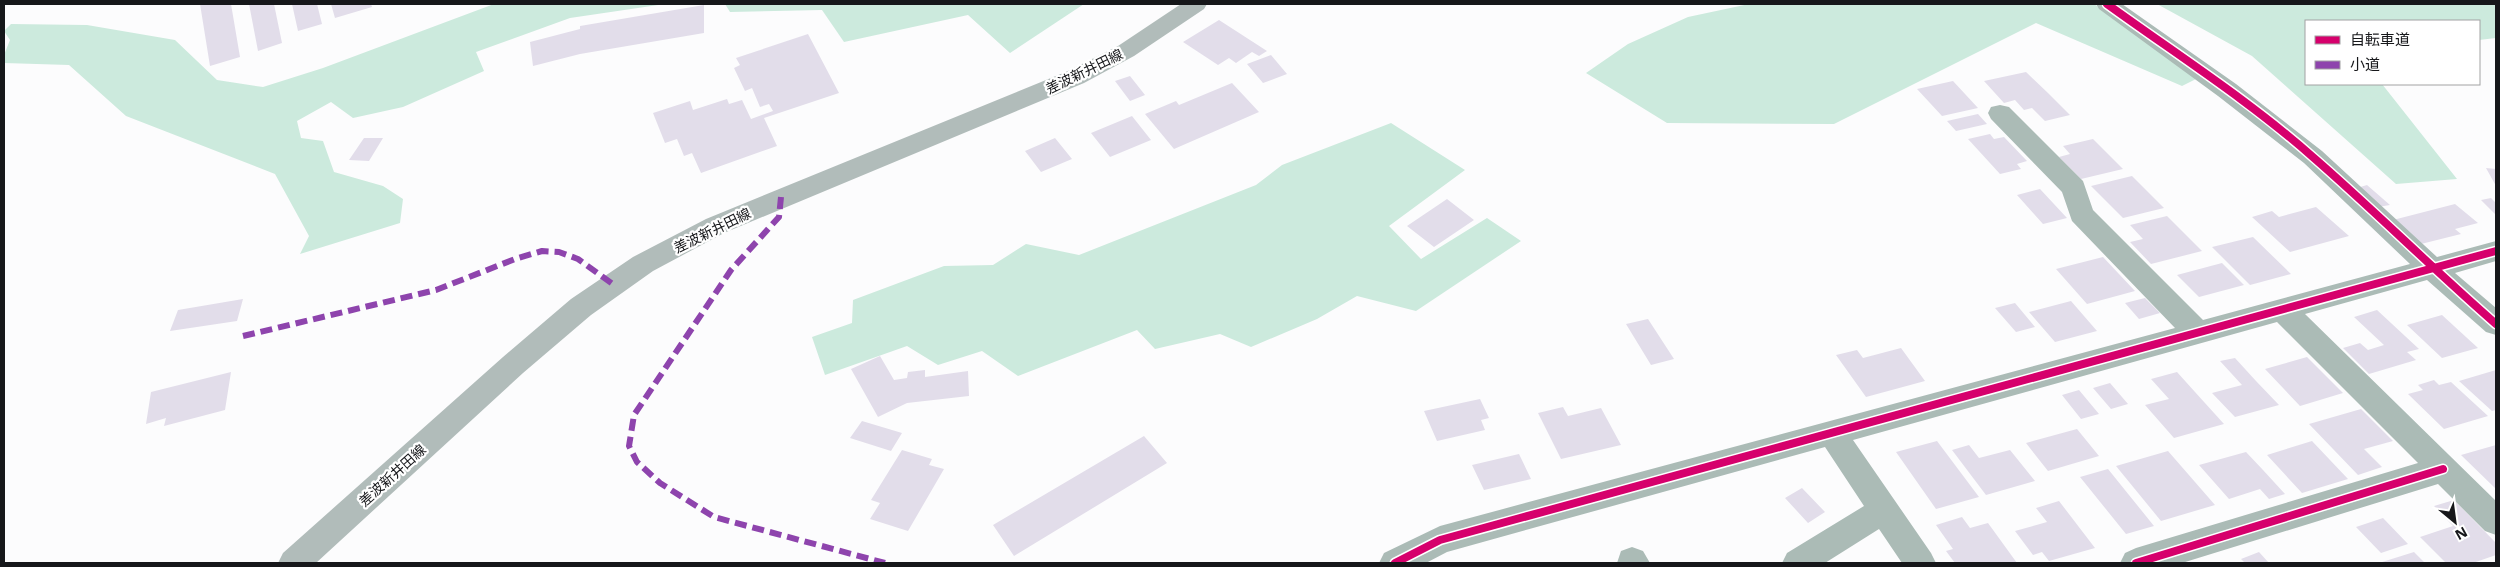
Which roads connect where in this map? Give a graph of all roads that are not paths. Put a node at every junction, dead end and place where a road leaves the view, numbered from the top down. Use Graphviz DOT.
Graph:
graph roads {
  1 [pos="1196,4"];
  2 [pos="2107,4"];
  3 [pos="2000,113"];
  4 [pos="2496,251"];
  5 [pos="2430,267"];
  6 [pos="2282,309"];
  7 [pos="2496,324"];
  8 [pos="2197,332"];
  9 [pos="1832,432"];
  10 [pos="2443,469"];
  11 [pos="1884,510"];
  12 [pos="2496,521"];
  13 [pos="294,563"];
  14 [pos="1395,563"];
  15 [pos="1798,563"];
  16 [pos="1920,563"];
  17 [pos="2136,563"];
  1 -- 13 [label="main road, 差波新井田線"];
  2 -- 5 [label="street"];
  3 -- 8 [label="street"];
  4 -- 5 [label="street"];
  5 -- 6 [label="street"];
  5 -- 7 [label="street"];
  6 -- 8 [label="street"];
  6 -- 10 [label="street"];
  8 -- 9 [label="street"];
  9 -- 11 [label="street"];
  9 -- 14 [label="street"];
  10 -- 12 [label="street"];
  10 -- 17 [label="street"];
  11 -- 15 [label="street"];
  11 -- 16 [label="street"];
}
